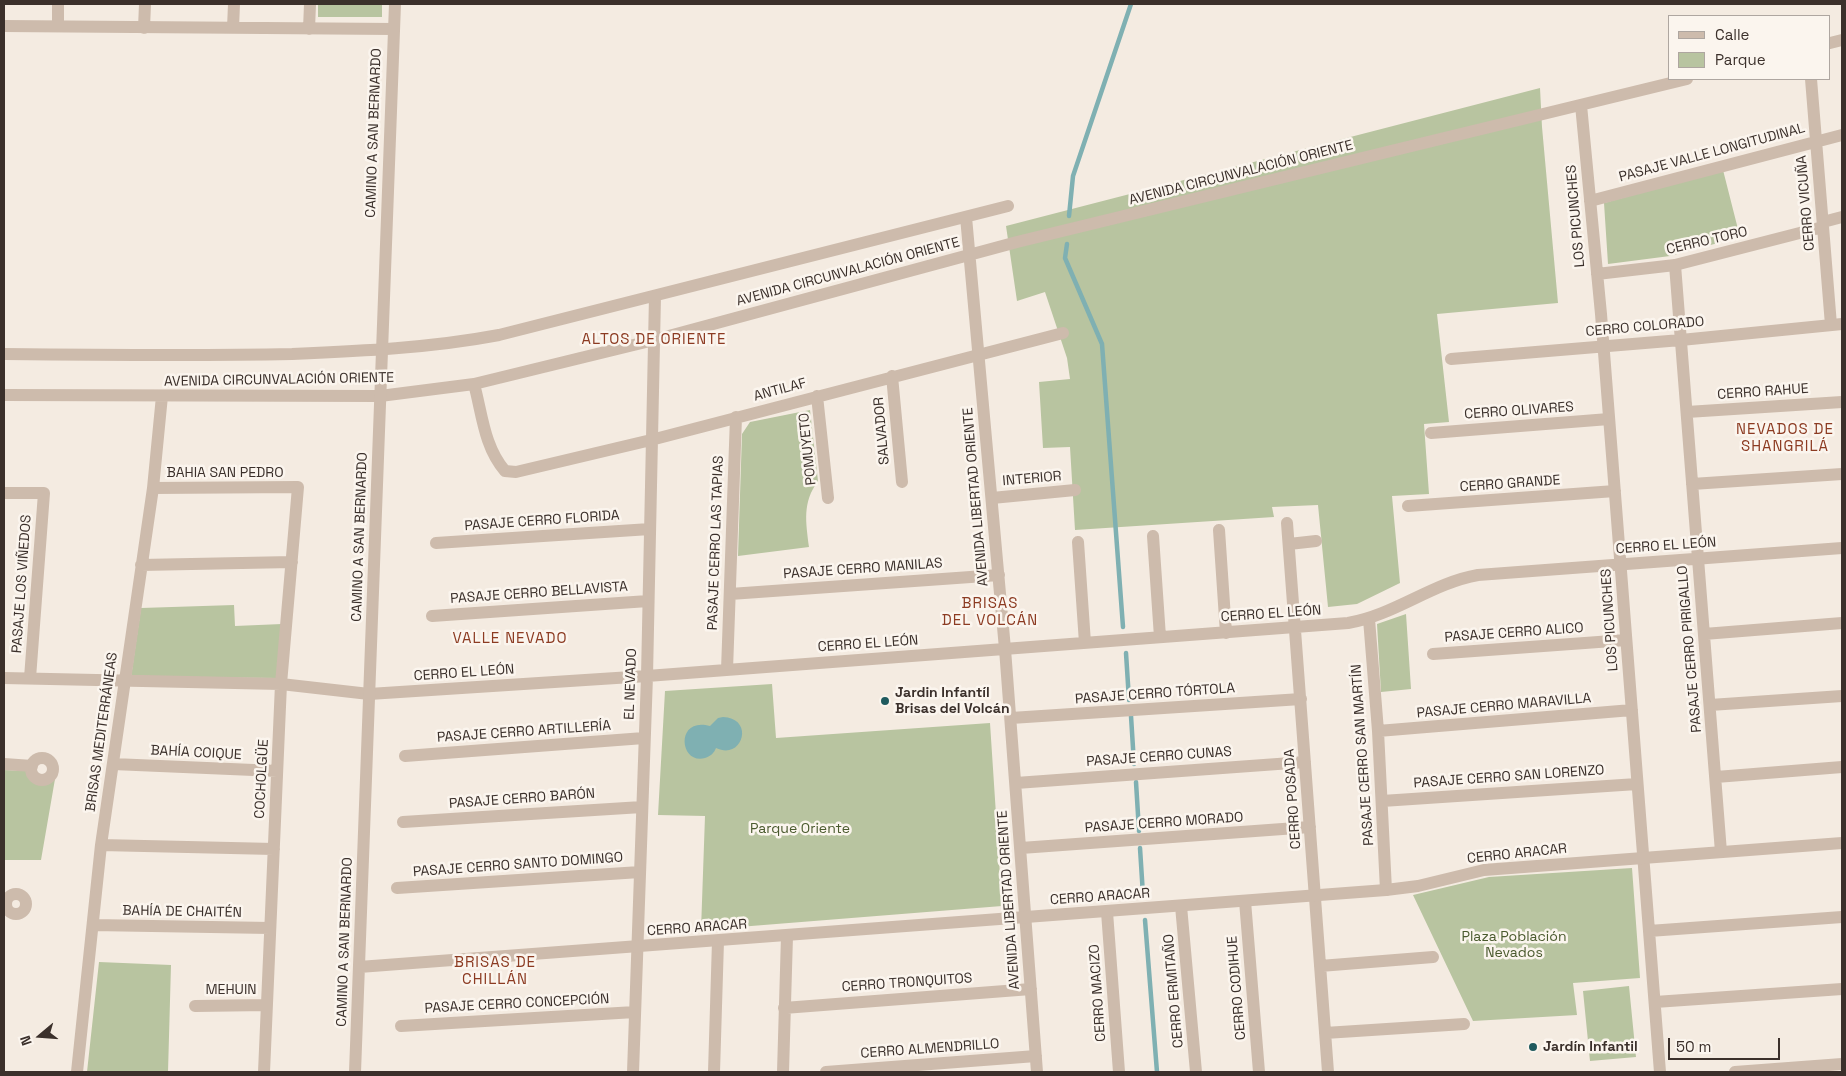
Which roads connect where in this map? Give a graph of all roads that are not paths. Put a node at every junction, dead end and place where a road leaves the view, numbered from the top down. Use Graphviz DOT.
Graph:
graph roads {
  1 [pos="58,4"];
  2 [pos="145,4"];
  3 [pos="234,4"];
  4 [pos="310,4"];
  5 [pos="394,4"];
  6 [pos="4,26"];
  7 [pos="58,26"];
  8 [pos="144,28"];
  9 [pos="233,28"];
  10 [pos="309,29"];
  11 [pos="394,30"];
  12 [pos="1683,80"];
  13 [pos="1811,80"];
  14 [pos="1581,105"];
  15 [pos="1842,135"];
  16 [pos="1816,141"];
  17 [pos="1590,201"];
  18 [pos="1008,206"];
  19 [pos="966,217"];
  20 [pos="1842,217"];
  21 [pos="1823,225"];
  22 [pos="969,255"];
  23 [pos="1675,265"];
  24 [pos="1597,274"];
  25 [pos="654,296"];
  26 [pos="1836,324"];
  27 [pos="1063,333"];
  28 [pos="654,340"];
  29 [pos="1681,340"];
  30 [pos="1603,346"];
  31 [pos="381,351"];
  32 [pos="4,354"];
  33 [pos="978,355"];
  34 [pos="1451,359"];
  35 [pos="892,376"];
  36 [pos="474,384"];
  37 [pos="4,395"];
  38 [pos="162,396"];
  39 [pos="380,396"];
  40 [pos="817,396"];
  41 [pos="1842,402"];
  42 [pos="1687,412"];
  43 [pos="736,417"];
  44 [pos="1609,419"];
  45 [pos="1430,433"];
  46 [pos="652,440"];
  47 [pos="1842,474"];
  48 [pos="902,482"];
  49 [pos="1692,484"];
  50 [pos="298,487"];
  51 [pos="153,488"];
  52 [pos="1075,490"];
  53 [pos="1615,491"];
  54 [pos="4,493"];
  55 [pos="828,498"];
  56 [pos="992,498"];
  57 [pos="1408,506"];
  58 [pos="1287,523"];
  59 [pos="650,529"];
  60 [pos="1219,530"];
  61 [pos="1153,536"];
  62 [pos="1316,541"];
  63 [pos="1078,542"];
  64 [pos="436,543"];
  65 [pos="1289,544"];
  66 [pos="1842,548"];
  67 [pos="1698,559"];
  68 [pos="292,562"];
  69 [pos="1620,564"];
  70 [pos="141,565"];
  71 [pos="999,575"];
  72 [pos="730,594"];
  73 [pos="648,600"];
  74 [pos="432,616"];
  75 [pos="1369,619"];
  76 [pos="1842,623"];
  77 [pos="1296,628"];
  78 [pos="1226,632"];
  79 [pos="1704,634"];
  80 [pos="1160,638"];
  81 [pos="1626,640"];
  82 [pos="1085,643"];
  83 [pos="1005,649"];
  84 [pos="1433,654"];
  85 [pos="727,670"];
  86 [pos="646,676"];
  87 [pos="4,678"];
  88 [pos="30,678"];
  89 [pos="125,682"];
  90 [pos="281,684"];
  91 [pos="369,694"];
  92 [pos="1842,696"];
  93 [pos="1301,699"];
  94 [pos="1710,705"];
  95 [pos="1632,710"];
  96 [pos="1011,718"];
  97 [pos="1378,731"];
  98 [pos="644,738"];
  99 [pos="406,756"];
  100 [pos="1305,762"];
  101 [pos="4,764"];
  102 [pos="112,764"];
  103 [pos="32,766"];
  104 [pos="1842,767"];
  105 [pos="278,772"];
  106 [pos="1716,776"];
  107 [pos="1016,783"];
  108 [pos="1638,784"];
  109 [pos="1382,801"];
  110 [pos="642,807"];
  111 [pos="403,822"];
  112 [pos="1310,827"];
  113 [pos="1842,842"];
  114 [pos="101,845"];
  115 [pos="1020,848"];
  116 [pos="274,849"];
  117 [pos="1721,852"];
  118 [pos="1644,858"];
  119 [pos="640,872"];
  120 [pos="398,888"];
  121 [pos="1386,890"];
  122 [pos="1315,896"];
  123 [pos="1245,901"];
  124 [pos="1181,906"];
  125 [pos="1107,912"];
  126 [pos="1842,917"];
  127 [pos="1026,918"];
  128 [pos="94,925"];
  129 [pos="270,928"];
  130 [pos="1649,931"];
  131 [pos="786,936"];
  132 [pos="718,941"];
  133 [pos="637,947"];
  134 [pos="1433,957"];
  135 [pos="1320,966"];
  136 [pos="359,967"];
  137 [pos="1031,989"];
  138 [pos="1842,989"];
  139 [pos="1655,1002"];
  140 [pos="267,1005"];
  141 [pos="195,1006"];
  142 [pos="784,1008"];
  143 [pos="635,1012"];
  144 [pos="1464,1024"];
  145 [pos="401,1026"];
  146 [pos="1325,1033"];
  147 [pos="1036,1056"];
  148 [pos="1842,1064"];
  149 [pos="77,1072"];
  150 [pos="264,1072"];
  151 [pos="355,1072"];
  152 [pos="634,1072"];
  153 [pos="714,1072"];
  154 [pos="783,1072"];
  155 [pos="826,1072"];
  156 [pos="1037,1072"];
  157 [pos="1120,1072"];
  158 [pos="1196,1072"];
  159 [pos="1259,1072"];
  160 [pos="1328,1072"];
  161 [pos="1660,1072"];
  162 [pos="1736,1072"];
  1 -- 7 [label="street"];
  2 -- 8 [label="street"];
  3 -- 9 [label="street"];
  4 -- 10 [label="street"];
  5 -- 11 [label="street, CAMINO A SAN BERNARDO"];
  6 -- 7 [label="street"];
  7 -- 8 [label="street"];
  8 -- 9 [label="street"];
  9 -- 10 [label="street"];
  10 -- 11 [label="street"];
  11 -- 31 [label="street, CAMINO A SAN BERNARDO"];
  12 -- 14 [label="street, AVENIDA CIRCUNVALACIÓN ORIENTE"];
  13 -- 16 [label="street, CERRO VICUÑA"];
  14 -- 17 [label="street, LOS PICUNCHES"];
  14 -- 22 [label="street, AVENIDA CIRCUNVALACIÓN ORIENTE"];
  15 -- 16 [label="street, PASAJE VALLE LONGITUDINAL"];
  16 -- 17 [label="street, PASAJE VALLE LONGITUDINAL"];
  16 -- 21 [label="street, CERRO VICUÑA"];
  17 -- 24 [label="street, LOS PICUNCHES"];
  18 -- 19 [label="street, AVENIDA CIRCUNVALACIÓN ORIENTE"];
  19 -- 22 [label="street, AVENIDA LIBERTAD ORIENTE"];
  19 -- 25 [label="street, AVENIDA CIRCUNVALACIÓN ORIENTE"];
  20 -- 21 [label="street, CERRO TORO"];
  21 -- 23 [label="street, CERRO TORO"];
  21 -- 26 [label="street, CERRO VICUÑA"];
  22 -- 28 [label="street, AVENIDA CIRCUNVALACIÓN ORIENTE"];
  22 -- 33 [label="street, AVENIDA LIBERTAD ORIENTE"];
  23 -- 24 [label="street, CERRO TORO"];
  23 -- 29 [label="street, PASAJE CERRO PIRIGALLO"];
  24 -- 30 [label="street, LOS PICUNCHES"];
  25 -- 28 [label="street, EL NEVADO"];
  25 -- 31 [label="street, AVENIDA CIRCUNVALACIÓN ORIENTE"];
  26 -- 29 [label="street, CERRO COLORADO"];
  27 -- 33 [label="street, ANTILAF"];
  28 -- 36 [label="street, AVENIDA CIRCUNVALACIÓN ORIENTE"];
  28 -- 46 [label="street, EL NEVADO"];
  29 -- 30 [label="street, CERRO COLORADO"];
  29 -- 42 [label="street, PASAJE CERRO PIRIGALLO"];
  30 -- 34 [label="street, CERRO COLORADO"];
  30 -- 44 [label="street, LOS PICUNCHES"];
  31 -- 32 [label="street, AVENIDA CIRCUNVALACIÓN ORIENTE"];
  31 -- 39 [label="street, CAMINO A SAN BERNARDO"];
  33 -- 35 [label="street, ANTILAF"];
  33 -- 56 [label="street, AVENIDA LIBERTAD ORIENTE"];
  35 -- 40 [label="street, ANTILAF"];
  35 -- 48 [label="street, SALVADOR"];
  36 -- 39 [label="street, AVENIDA CIRCUNVALACIÓN ORIENTE"];
  36 -- 46 [label="street, ANTILAF"];
  37 -- 38 [label="street, AVENIDA CIRCUNVALACIÓN ORIENTE"];
  38 -- 39 [label="street, AVENIDA CIRCUNVALACIÓN ORIENTE"];
  38 -- 51 [label="street, BRISAS MEDITERRÁNEAS"];
  39 -- 91 [label="street, CAMINO A SAN BERNARDO"];
  40 -- 43 [label="street, ANTILAF"];
  40 -- 55 [label="street, POMUYETO"];
  41 -- 42 [label="street, CERRO RAHUE"];
  42 -- 49 [label="street, PASAJE CERRO PIRIGALLO"];
  43 -- 46 [label="street, ANTILAF"];
  43 -- 72 [label="street, PASAJE CERRO LAS TAPIAS"];
  44 -- 45 [label="street, CERRO OLIVARES"];
  44 -- 53 [label="street, LOS PICUNCHES"];
  46 -- 59 [label="street, EL NEVADO"];
  47 -- 49 [label="street"];
  49 -- 67 [label="street, PASAJE CERRO PIRIGALLO"];
  50 -- 51 [label="street, BAHIA SAN PEDRO"];
  50 -- 68 [label="street, COCHOLGÜE"];
  51 -- 70 [label="street, BRISAS MEDITERRÁNEAS"];
  52 -- 56 [label="street, INTERIOR"];
  53 -- 57 [label="street, CERRO GRANDE"];
  53 -- 69 [label="street, LOS PICUNCHES"];
  54 -- 88 [label="street, PASAJE LOS VIÑEDOS"];
  56 -- 71 [label="street, AVENIDA LIBERTAD ORIENTE"];
  58 -- 65 [label="street, CERRO POSADA"];
  59 -- 64 [label="street, PASAJE CERRO FLORIDA"];
  59 -- 73 [label="street, EL NEVADO"];
  60 -- 78 [label="street"];
  61 -- 80 [label="street"];
  62 -- 65 [label="street"];
  63 -- 82 [label="street"];
  65 -- 77 [label="street, CERRO POSADA"];
  66 -- 67 [label="street, CERRO EL LEÓN"];
  67 -- 69 [label="street, CERRO EL LEÓN"];
  67 -- 79 [label="street, PASAJE CERRO PIRIGALLO"];
  68 -- 70 [label="street"];
  68 -- 90 [label="street, COCHOLGÜE"];
  69 -- 75 [label="street, CERRO EL LEÓN"];
  69 -- 81 [label="street, LOS PICUNCHES"];
  70 -- 89 [label="street, BRISAS MEDITERRÁNEAS"];
  71 -- 72 [label="street, PASAJE CERRO MANILAS"];
  71 -- 83 [label="street, AVENIDA LIBERTAD ORIENTE"];
  72 -- 85 [label="street, PASAJE CERRO LAS TAPIAS"];
  73 -- 74 [label="street, PASAJE CERRO BELLAVISTA"];
  73 -- 86 [label="street, EL NEVADO"];
  75 -- 77 [label="street, CERRO EL LEÓN"];
  75 -- 97 [label="street, PASAJE CERRO SAN MARTÍN"];
  76 -- 79 [label="street"];
  77 -- 78 [label="street, CERRO EL LEÓN"];
  77 -- 93 [label="street, CERRO POSADA"];
  78 -- 80 [label="street, CERRO EL LEÓN"];
  79 -- 94 [label="street, PASAJE CERRO PIRIGALLO"];
  80 -- 82 [label="street, CERRO EL LEÓN"];
  81 -- 84 [label="street, PASAJE CERRO ALICO"];
  81 -- 95 [label="street, LOS PICUNCHES"];
  82 -- 83 [label="street, CERRO EL LEÓN"];
  83 -- 85 [label="street, CERRO EL LEÓN"];
  83 -- 96 [label="street, AVENIDA LIBERTAD ORIENTE"];
  85 -- 86 [label="street, CERRO EL LEÓN"];
  86 -- 91 [label="street, CERRO EL LEÓN"];
  86 -- 98 [label="street, EL NEVADO"];
  87 -- 88 [label="street, CERRO EL LEÓN"];
  88 -- 89 [label="street, CERRO EL LEÓN"];
  89 -- 90 [label="street, CERRO EL LEÓN"];
  89 -- 102 [label="street, BRISAS MEDITERRÁNEAS"];
  90 -- 91 [label="street, CERRO EL LEÓN"];
  90 -- 105 [label="street, COCHOLGÜE"];
  91 -- 136 [label="street, CAMINO A SAN BERNARDO"];
  92 -- 94 [label="street"];
  93 -- 96 [label="street, PASAJE CERRO TÓRTOLA"];
  93 -- 100 [label="street, CERRO POSADA"];
  94 -- 106 [label="street, PASAJE CERRO PIRIGALLO"];
  95 -- 97 [label="street, PASAJE CERRO MARAVILLA"];
  95 -- 108 [label="street, LOS PICUNCHES"];
  96 -- 107 [label="street, AVENIDA LIBERTAD ORIENTE"];
  97 -- 109 [label="street, PASAJE CERRO SAN MARTÍN"];
  98 -- 99 [label="street, PASAJE CERRO ARTILLERÍA"];
  98 -- 110 [label="street, EL NEVADO"];
  100 -- 107 [label="street, PASAJE CERRO CUNAS"];
  100 -- 112 [label="street, CERRO POSADA"];
  101 -- 103 [label="street"];
  102 -- 105 [label="street, BAHÍA COIQUE"];
  102 -- 114 [label="street, BRISAS MEDITERRÁNEAS"];
  104 -- 106 [label="street"];
  105 -- 116 [label="street, COCHOLGÜE"];
  106 -- 117 [label="street, PASAJE CERRO PIRIGALLO"];
  107 -- 115 [label="street, AVENIDA LIBERTAD ORIENTE"];
  108 -- 109 [label="street, PASAJE CERRO SAN LORENZO"];
  108 -- 118 [label="street, LOS PICUNCHES"];
  109 -- 121 [label="street, PASAJE CERRO SAN MARTÍN"];
  110 -- 111 [label="street, PASAJE CERRO BARÓN"];
  110 -- 119 [label="street, EL NEVADO"];
  112 -- 115 [label="street, PASAJE CERRO MORADO"];
  112 -- 122 [label="street, CERRO POSADA"];
  113 -- 117 [label="street, CERRO ARACAR"];
  114 -- 116 [label="street"];
  114 -- 128 [label="street, BRISAS MEDITERRÁNEAS"];
  115 -- 127 [label="street, AVENIDA LIBERTAD ORIENTE"];
  116 -- 129 [label="street, COCHOLGÜE"];
  117 -- 118 [label="street, CERRO ARACAR"];
  118 -- 121 [label="street, CERRO ARACAR"];
  118 -- 130 [label="street, LOS PICUNCHES"];
  119 -- 120 [label="street, PASAJE CERRO SANTO DOMINGO"];
  119 -- 133 [label="street, EL NEVADO"];
  121 -- 122 [label="street, CERRO ARACAR"];
  122 -- 123 [label="street, CERRO ARACAR"];
  122 -- 135 [label="street, CERRO POSADA"];
  123 -- 124 [label="street, CERRO ARACAR"];
  123 -- 159 [label="street, CERRO CODIHUE"];
  124 -- 125 [label="street, CERRO ARACAR"];
  124 -- 158 [label="street, CERRO ERMITAÑO"];
  125 -- 127 [label="street, CERRO ARACAR"];
  125 -- 157 [label="street, CERRO MACIZO"];
  126 -- 130 [label="street"];
  127 -- 131 [label="street, CERRO ARACAR"];
  127 -- 137 [label="street, AVENIDA LIBERTAD ORIENTE"];
  128 -- 129 [label="street, BAHÍA DE CHAITÉN"];
  128 -- 149 [label="street, BRISAS MEDITERRÁNEAS"];
  129 -- 140 [label="street, COCHOLGÜE"];
  130 -- 139 [label="street, LOS PICUNCHES"];
  131 -- 132 [label="street, CERRO ARACAR"];
  131 -- 142 [label="street"];
  132 -- 133 [label="street, CERRO ARACAR"];
  132 -- 153 [label="street"];
  133 -- 136 [label="street, CERRO ARACAR"];
  133 -- 143 [label="street, EL NEVADO"];
  134 -- 135 [label="street"];
  135 -- 146 [label="street, CERRO POSADA"];
  136 -- 151 [label="street, CAMINO A SAN BERNARDO"];
  137 -- 142 [label="street, CERRO TRONQUITOS"];
  137 -- 147 [label="street, AVENIDA LIBERTAD ORIENTE"];
  138 -- 139 [label="street"];
  139 -- 161 [label="street, LOS PICUNCHES"];
  140 -- 141 [label="street, MEHUIN"];
  140 -- 150 [label="street, COCHOLGÜE"];
  142 -- 154 [label="street"];
  143 -- 145 [label="street, PASAJE CERRO CONCEPCIÓN"];
  143 -- 152 [label="street, EL NEVADO"];
  144 -- 146 [label="street"];
  146 -- 160 [label="street, CERRO POSADA"];
  147 -- 155 [label="street, CERRO ALMENDRILLO"];
  147 -- 156 [label="street, AVENIDA LIBERTAD ORIENTE"];
  148 -- 162 [label="street"];
}
